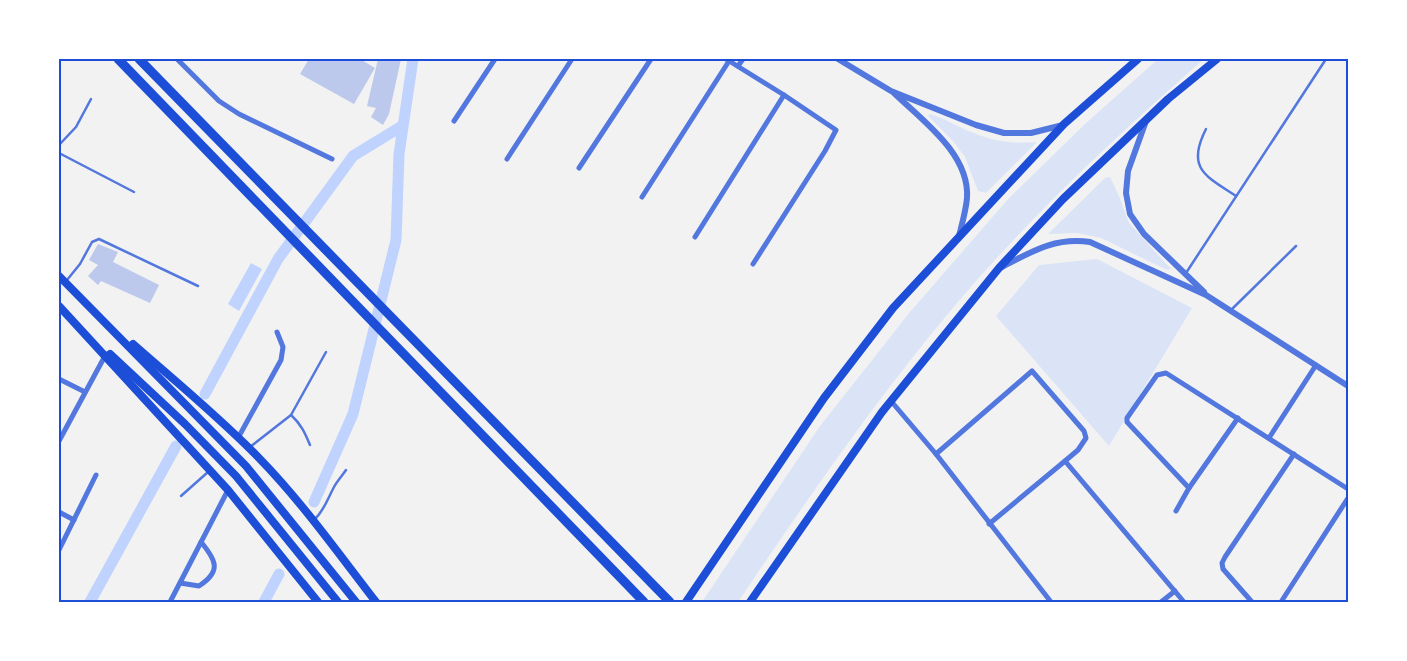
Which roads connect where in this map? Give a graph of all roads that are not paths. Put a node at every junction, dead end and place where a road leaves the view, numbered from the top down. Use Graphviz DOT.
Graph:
graph roads {
  1 [pos="118,59"];
  2 [pos="139,59"];
  3 [pos="177,59"];
  4 [pos="495,59"];
  5 [pos="572,59"];
  6 [pos="651,59"];
  7 [pos="743,59"];
  8 [pos="838,59"];
  9 [pos="1138,59"];
  10 [pos="1217,59"];
  11 [pos="1326,59"];
  12 [pos="728,60"];
  13 [pos="738,66"];
  14 [pos="891,91"];
  15 [pos="784,95"];
  16 [pos="91,99"];
  17 [pos="1147,119"];
  18 [pos="454,121"];
  19 [pos="1064,124"];
  20 [pos="1206,129"];
  21 [pos="59,145"];
  22 [pos="59,154"];
  23 [pos="507,159"];
  24 [pos="332,160"];
  25 [pos="579,168"];
  26 [pos="134,192"];
  27 [pos="1236,196"];
  28 [pos="642,197"];
  29 [pos="959,236"];
  30 [pos="695,237"];
  31 [pos="1296,246"];
  32 [pos="753,264"];
  33 [pos="999,268"];
  34 [pos="1185,274"];
  35 [pos="59,276"];
  36 [pos="65,282"];
  37 [pos="198,286"];
  38 [pos="1206,295"];
  39 [pos="89,305"];
  40 [pos="59,306"];
  41 [pos="1229,311"];
  42 [pos="277,332"];
  43 [pos="326,352"];
  44 [pos="106,354"];
  45 [pos="1316,365"];
  46 [pos="59,379"];
  47 [pos="1348,386"];
  48 [pos="85,392"];
  49 [pos="891,401"];
  50 [pos="291,415"];
  51 [pos="1238,418"];
  52 [pos="238,438"];
  53 [pos="1269,438"];
  54 [pos="59,441"];
  55 [pos="310,445"];
  56 [pos="248,448"];
  57 [pos="936,454"];
  58 [pos="1294,454"];
  59 [pos="1065,461"];
  60 [pos="210,470"];
  61 [pos="346,470"];
  62 [pos="96,475"];
  63 [pos="1190,488"];
  64 [pos="1348,489"];
  65 [pos="228,490"];
  66 [pos="181,496"];
  67 [pos="1348,498"];
  68 [pos="1176,511"];
  69 [pos="59,512"];
  70 [pos="74,520"];
  71 [pos="313,521"];
  72 [pos="989,524"];
  73 [pos="201,542"];
  74 [pos="59,550"];
  75 [pos="180,583"];
  76 [pos="1174,591"];
  77 [pos="170,602"];
  78 [pos="318,602"];
  79 [pos="338,602"];
  80 [pos="356,602"];
  81 [pos="376,602"];
  82 [pos="644,602"];
  83 [pos="670,602"];
  84 [pos="686,602"];
  85 [pos="750,602"];
  86 [pos="1051,602"];
  87 [pos="1161,602"];
  88 [pos="1184,602"];
  89 [pos="1252,602"];
  90 [pos="1281,602"];
  1 -- 82 [label="highway"];
  2 -- 83 [label="highway"];
  3 -- 24 [label="street"];
  4 -- 18 [label="street"];
  5 -- 23 [label="street"];
  6 -- 25 [label="street"];
  7 -- 13 [label="street"];
  8 -- 14 [label="street"];
  9 -- 19 [label="main road"];
  10 -- 17 [label="main road"];
  11 -- 27 [label="lane"];
  12 -- 13 [label="street"];
  12 -- 28 [label="street"];
  13 -- 15 [label="street"];
  14 -- 19 [label="street"];
  14 -- 29 [label="street"];
  15 -- 30 [label="street"];
  15 -- 32 [label="street"];
  16 -- 21 [label="lane"];
  17 -- 33 [label="main road"];
  17 -- 34 [label="street"];
  19 -- 29 [label="main road"];
  20 -- 27 [label="lane"];
  22 -- 26 [label="lane"];
  27 -- 34 [label="lane"];
  29 -- 84 [label="main road"];
  31 -- 41 [label="lane"];
  33 -- 38 [label="street"];
  33 -- 49 [label="main road"];
  34 -- 38 [label="street"];
  35 -- 36 [label="main road"];
  36 -- 37 [label="lane"];
  36 -- 39 [label="main road"];
  38 -- 41 [label="street"];
  39 -- 52 [label="main road"];
  39 -- 80 [label="main road"];
  40 -- 44 [label="main road"];
  41 -- 45 [label="street"];
  42 -- 52 [label="street"];
  43 -- 50 [label="lane"];
  44 -- 48 [label="street"];
  44 -- 60 [label="main road"];
  44 -- 79 [label="main road"];
  45 -- 47 [label="street"];
  45 -- 53 [label="street"];
  46 -- 48 [label="street"];
  48 -- 54 [label="street"];
  49 -- 57 [label="street"];
  49 -- 85 [label="main road"];
  50 -- 55 [label="lane"];
  50 -- 56 [label="lane"];
  51 -- 53 [label="street"];
  51 -- 63 [label="street"];
  51 -- 63 [label="street"];
  52 -- 56 [label="main road"];
  53 -- 58 [label="street"];
  56 -- 71 [label="main road"];
  57 -- 59 [label="street"];
  57 -- 72 [label="street"];
  58 -- 64 [label="street"];
  58 -- 89 [label="street"];
  59 -- 72 [label="street"];
  59 -- 76 [label="street"];
  60 -- 65 [label="main road"];
  60 -- 66 [label="lane"];
  61 -- 71 [label="lane"];
  62 -- 70 [label="street"];
  63 -- 68 [label="street"];
  65 -- 73 [label="street"];
  65 -- 78 [label="main road"];
  67 -- 90 [label="street"];
  69 -- 70 [label="street"];
  70 -- 74 [label="street"];
  71 -- 81 [label="main road"];
  72 -- 86 [label="street"];
  73 -- 75 [label="street"];
  73 -- 75 [label="street"];
  75 -- 77 [label="street"];
  76 -- 87 [label="street"];
  76 -- 88 [label="street"];
}
